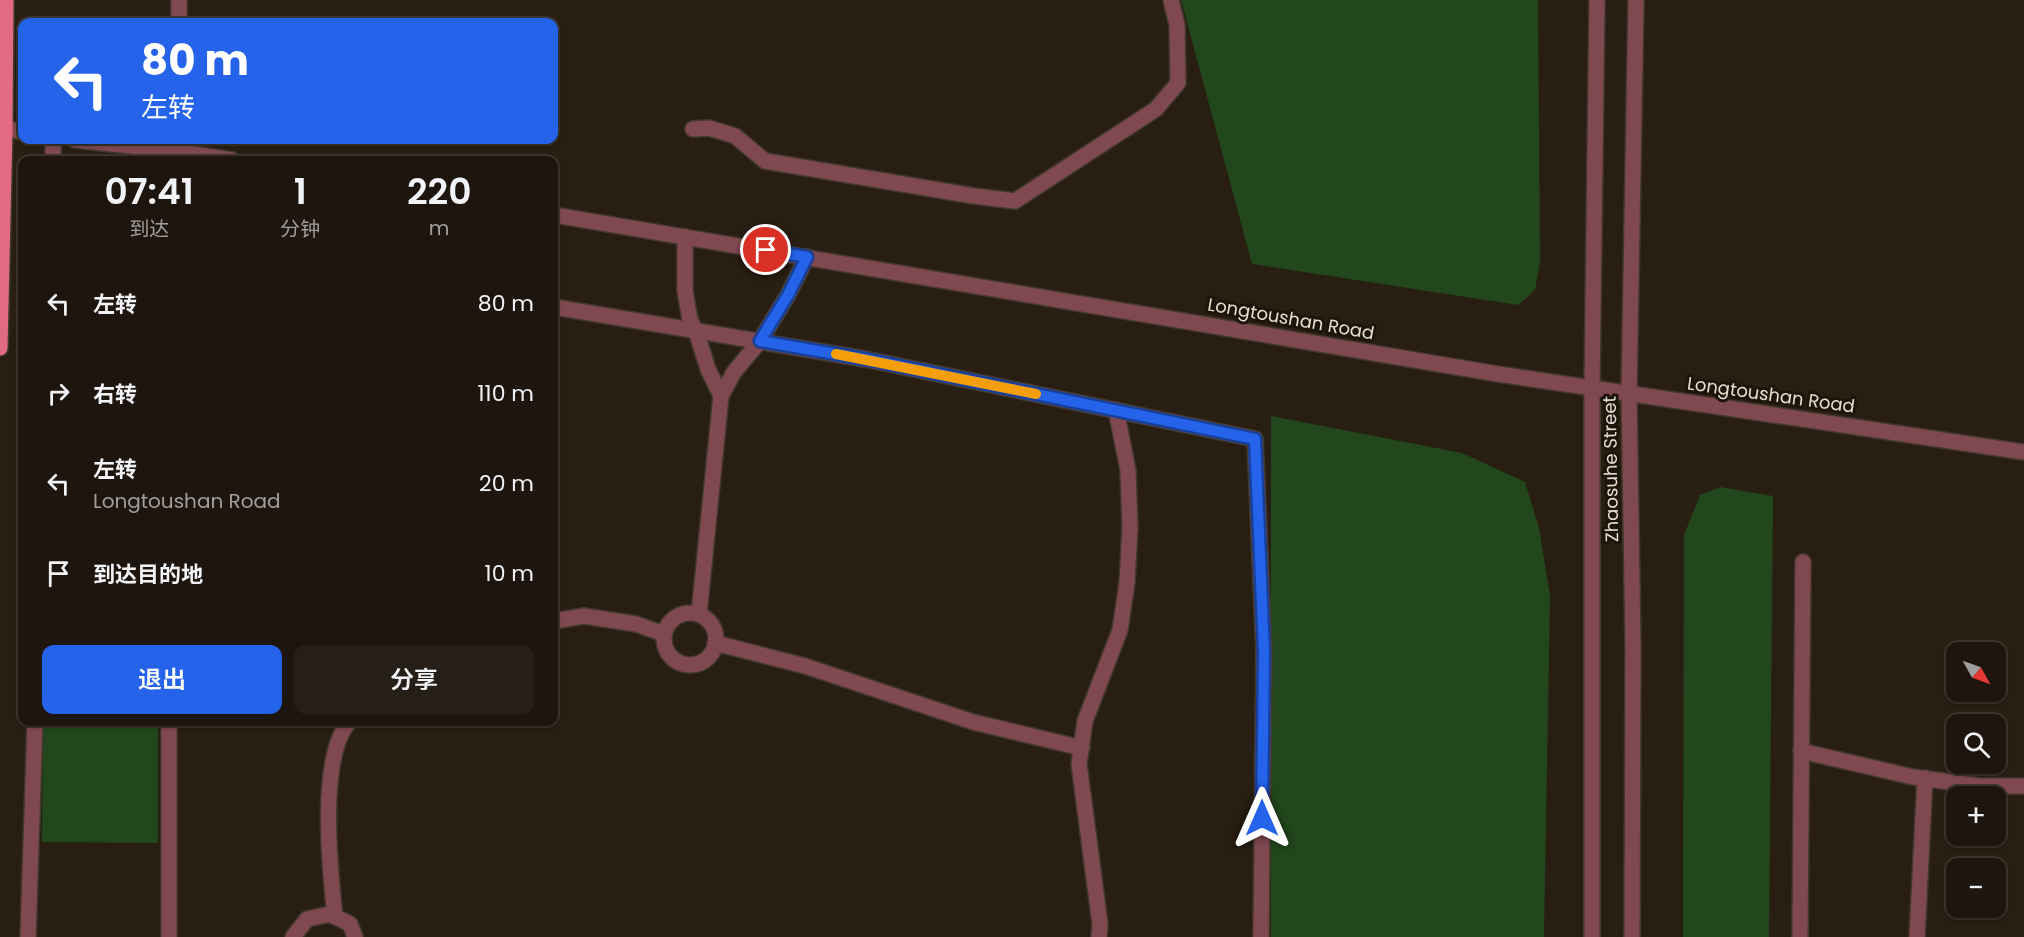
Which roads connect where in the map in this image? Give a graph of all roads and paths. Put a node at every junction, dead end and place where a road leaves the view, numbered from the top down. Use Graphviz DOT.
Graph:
graph roads {
  1 [pos="6,0"];
  2 [pos="179,0"];
  3 [pos="1171,0"];
  4 [pos="1597,0"];
  5 [pos="1636,0"];
  6 [pos="179,18"];
  7 [pos="5,128"];
  8 [pos="693,129"];
  9 [pos="18,131"];
  10 [pos="150,144"];
  11 [pos="169,145"];
  12 [pos="215,156"];
  13 [pos="558,216"];
  14 [pos="685,237"];
  15 [pos="807,257"];
  16 [pos="558,308"];
  17 [pos="696,331"];
  18 [pos="760,341"];
  19 [pos="0,348"];
  20 [pos="1592,388"];
  21 [pos="1629,393"];
  22 [pos="721,396"];
  23 [pos="1116,410"];
  24 [pos="2024,452"];
  25 [pos="1803,562"];
  26 [pos="699,614"];
  27 [pos="558,620"];
  28 [pos="664,634"];
  29 [pos="715,643"];
  30 [pos="35,726"];
  31 [pos="169,726"];
  32 [pos="346,726"];
  33 [pos="1082,748"];
  34 [pos="1801,751"];
  35 [pos="1925,778"];
  36 [pos="2024,786"];
  37 [pos="335,916"];
  38 [pos="28,937"];
  39 [pos="169,937"];
  40 [pos="293,937"];
  41 [pos="356,937"];
  42 [pos="1099,937"];
  43 [pos="1261,937"];
  44 [pos="1592,937"];
  45 [pos="1632,937"];
  46 [pos="1800,937"];
  47 [pos="1917,937"];
  1 -- 7 [label="main road"];
  2 -- 6 [label="street"];
  3 -- 8 [label="street"];
  4 -- 20 [label="street, Zhaosuhe Street"];
  5 -- 21 [label="street, Zhaosuhe Street"];
  7 -- 9 [label="street"];
  7 -- 19 [label="main road"];
  10 -- 11 [label="street"];
  11 -- 12 [label="street"];
  13 -- 14 [label="street, Longtoushan Road"];
  14 -- 15 [label="street, Longtoushan Road"];
  14 -- 17 [label="street"];
  15 -- 18 [label="street"];
  15 -- 20 [label="street, Longtoushan Road"];
  16 -- 17 [label="street"];
  17 -- 18 [label="street"];
  17 -- 22 [label="street"];
  18 -- 22 [label="street"];
  18 -- 23 [label="street"];
  20 -- 21 [label="street, Longtoushan Road"];
  20 -- 44 [label="street, Zhaosuhe Street"];
  21 -- 24 [label="street, Longtoushan Road"];
  21 -- 45 [label="street, Zhaosuhe Street"];
  22 -- 26 [label="street"];
  23 -- 33 [label="street"];
  23 -- 43 [label="street"];
  25 -- 34 [label="street"];
  26 -- 28 [label="street"];
  26 -- 29 [label="street"];
  27 -- 28 [label="street"];
  28 -- 29 [label="street"];
  29 -- 33 [label="street"];
  30 -- 38 [label="street"];
  31 -- 39 [label="street"];
  32 -- 37 [label="street"];
  33 -- 42 [label="street"];
  34 -- 35 [label="street"];
  34 -- 46 [label="street"];
  35 -- 36 [label="street"];
  35 -- 47 [label="street"];
  37 -- 40 [label="street"];
  37 -- 41 [label="street"];
}
